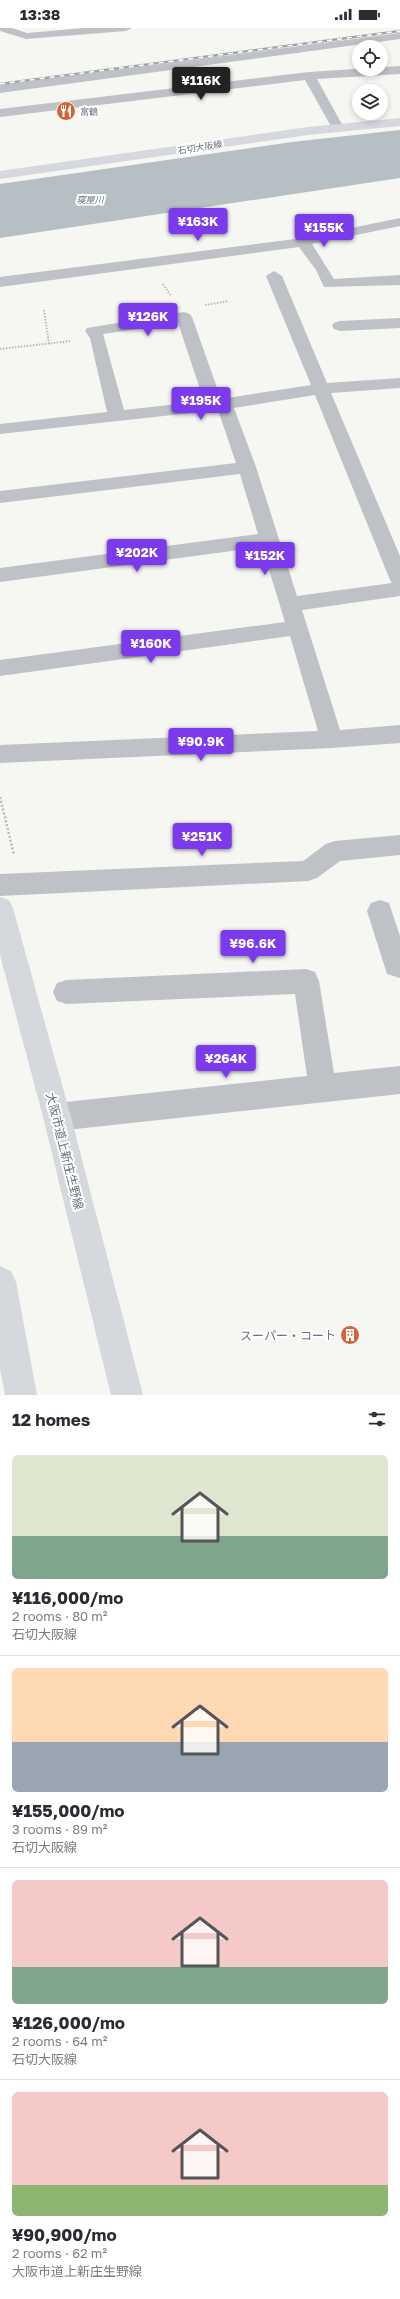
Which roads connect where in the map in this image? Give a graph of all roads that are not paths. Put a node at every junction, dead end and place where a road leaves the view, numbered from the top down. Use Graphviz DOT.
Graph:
graph roads {
  1 [pos="16,28"];
  2 [pos="126,28"];
  3 [pos="2,29"];
  4 [pos="400,36"];
  5 [pos="400,70"];
  6 [pos="309,76"];
  7 [pos="0,89"];
  8 [pos="0,112"];
  9 [pos="400,122"];
  10 [pos="338,128"];
  11 [pos="0,175"];
  12 [pos="400,222"];
  13 [pos="303,242"];
  14 [pos="274,276"];
  15 [pos="400,280"];
  16 [pos="0,282"];
  17 [pos="400,323"];
  18 [pos="340,326"];
  19 [pos="400,383"];
  20 [pos="319,389"];
  21 [pos="219,404"];
  22 [pos="117,416"];
  23 [pos="0,429"];
  24 [pos="247,467"];
  25 [pos="0,498"];
  26 [pos="270,539"];
  27 [pos="0,575"];
  28 [pos="400,580"];
  29 [pos="400,589"];
  30 [pos="290,604"];
  31 [pos="297,628"];
  32 [pos="0,668"];
  33 [pos="400,734"];
  34 [pos="332,739"];
  35 [pos="0,754"];
  36 [pos="400,845"];
  37 [pos="0,885"];
  38 [pos="0,908"];
  39 [pos="380,911"];
  40 [pos="400,966"];
  41 [pos="66,992"];
  42 [pos="400,1080"];
  43 [pos="323,1089"];
  44 [pos="57,1117"];
  45 [pos="0,1282"];
  46 [pos="21,1395"];
  47 [pos="127,1395"];
  1 -- 3 [label="street"];
  2 -- 3 [label="street"];
  4 -- 7 [label="street"];
  5 -- 6 [label="street"];
  6 -- 8 [label="street"];
  6 -- 10 [label="street"];
  9 -- 10 [label="main road, 石切大阪線"];
  10 -- 11 [label="main road, 石切大阪線"];
  12 -- 13 [label="street"];
  13 -- 15 [label="street"];
  13 -- 16 [label="street"];
  14 -- 20 [label="street"];
  17 -- 18 [label="street"];
  19 -- 20 [label="street"];
  20 -- 21 [label="street"];
  20 -- 28 [label="street"];
  21 -- 22 [label="street"];
  21 -- 22 [label="street"];
  21 -- 24 [label="street"];
  22 -- 23 [label="street"];
  24 -- 25 [label="street"];
  24 -- 26 [label="street"];
  26 -- 27 [label="street"];
  26 -- 30 [label="street"];
  29 -- 30 [label="street"];
  30 -- 31 [label="street"];
  31 -- 32 [label="street"];
  31 -- 34 [label="street"];
  33 -- 34 [label="street"];
  34 -- 35 [label="street"];
  36 -- 37 [label="street"];
  38 -- 44 [label="main road, 大阪市道上新庄生野線"];
  39 -- 40 [label="street"];
  41 -- 43 [label="street"];
  42 -- 43 [label="street"];
  43 -- 44 [label="street"];
  44 -- 47 [label="main road, 大阪市道上新庄生野線"];
  45 -- 46 [label="main road"];
}
